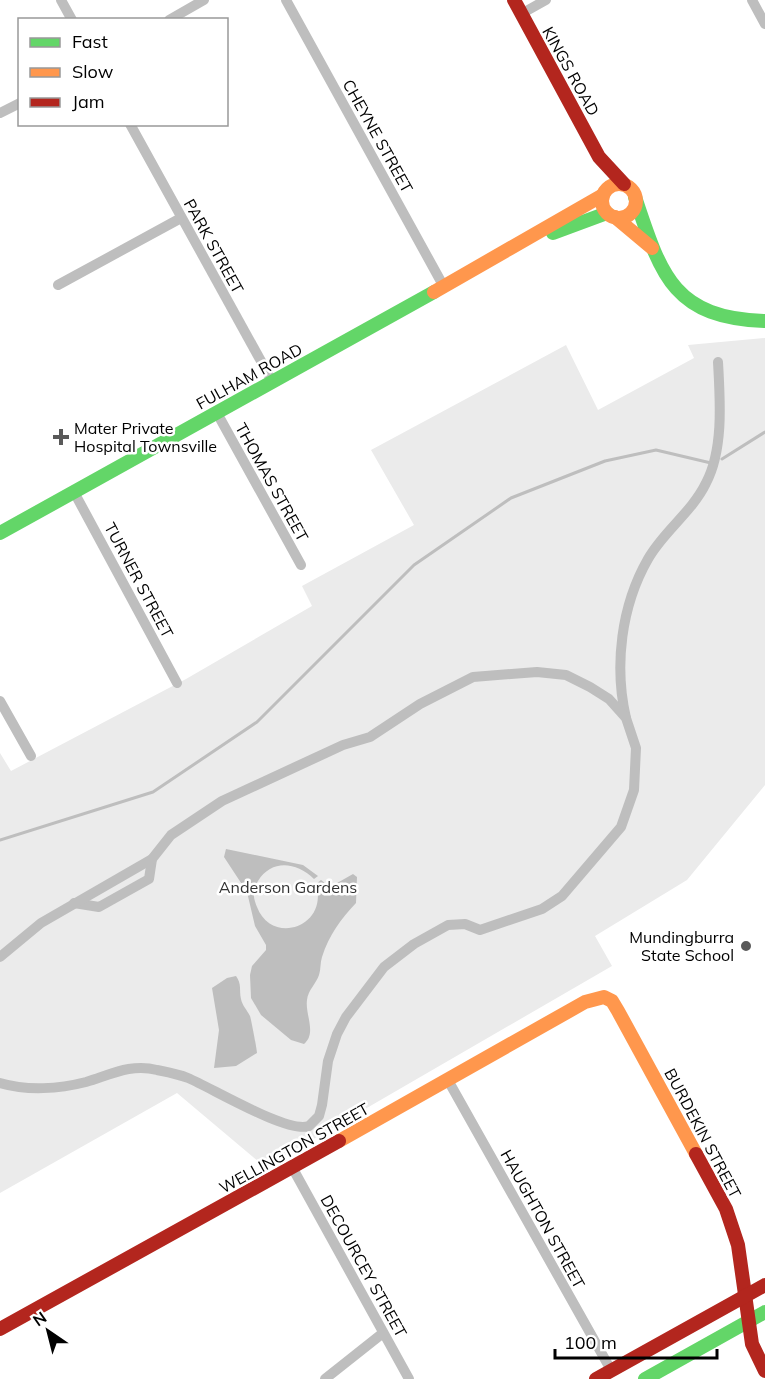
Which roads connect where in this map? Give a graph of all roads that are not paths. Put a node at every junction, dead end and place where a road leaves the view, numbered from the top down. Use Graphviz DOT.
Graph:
graph roads {
  1 [pos="61,0"];
  2 [pos="204,0"];
  3 [pos="285,0"];
  4 [pos="514,0"];
  5 [pos="546,0"];
  6 [pos="752,0"];
  7 [pos="521,14"];
  8 [pos="71,18"];
  9 [pos="172,18"];
  10 [pos="765,24"];
  11 [pos="18,104"];
  12 [pos="0,113"];
  13 [pos="131,126"];
  14 [pos="599,157"];
  15 [pos="624,184"];
  16 [pos="604,193"];
  17 [pos="635,197"];
  18 [pos="611,215"];
  19 [pos="182,218"];
  20 [pos="514,248"];
  21 [pos="652,248"];
  22 [pos="58,285"];
  23 [pos="444,287"];
  24 [pos="765,321"];
  25 [pos="718,362"];
  26 [pos="272,381"];
  27 [pos="217,413"];
  28 [pos="74,492"];
  29 [pos="0,533"];
  30 [pos="301,566"];
  31 [pos="177,683"];
  32 [pos="0,701"];
  33 [pos="626,718"];
  34 [pos="31,756"];
  35 [pos="152,859"];
  36 [pos="74,903"];
  37 [pos="0,957"];
  38 [pos="604,997"];
  39 [pos="449,1082"];
  40 [pos="0,1083"];
  41 [pos="292,1167"];
  42 [pos="765,1285"];
  43 [pos="745,1297"];
  44 [pos="765,1312"];
  45 [pos="748,1321"];
  46 [pos="0,1329"];
  47 [pos="383,1333"];
  48 [pos="611,1370"];
  49 [pos="765,1371"];
  50 [pos="325,1379"];
  51 [pos="409,1379"];
  52 [pos="596,1379"];
  53 [pos="645,1379"];
  1 -- 8 [label="street"];
  2 -- 9 [label="street"];
  3 -- 23 [label="street, CHEYNE STREET"];
  4 -- 7 [label="street, KINGS ROAD"];
  5 -- 7 [label="street"];
  6 -- 10 [label="street"];
  7 -- 14 [label="street, KINGS ROAD"];
  11 -- 12 [label="street"];
  13 -- 19 [label="street, PARK STREET"];
  14 -- 15 [label="street, KINGS ROAD"];
  14 -- 16 [label="street, KINGS ROAD"];
  15 -- 16 [label="street"];
  15 -- 17 [label="street"];
  16 -- 18 [label="street"];
  16 -- 20 [label="street, FULHAM ROAD"];
  17 -- 18 [label="street"];
  17 -- 21 [label="street"];
  18 -- 20 [label="street, FULHAM ROAD"];
  18 -- 21 [label="street"];
  19 -- 22 [label="street"];
  19 -- 26 [label="street, PARK STREET"];
  20 -- 23 [label="street, FULHAM ROAD"];
  21 -- 24 [label="street"];
  23 -- 26 [label="street, FULHAM ROAD"];
  25 -- 33 [label="street"];
  26 -- 27 [label="street, FULHAM ROAD"];
  27 -- 28 [label="street, FULHAM ROAD"];
  27 -- 30 [label="street, THOMAS STREET"];
  28 -- 29 [label="street, FULHAM ROAD"];
  28 -- 31 [label="street, TURNER STREET"];
  32 -- 34 [label="street"];
  33 -- 35 [label="street"];
  33 -- 40 [label="street"];
  35 -- 36 [label="street"];
  35 -- 36 [label="street"];
  36 -- 37 [label="street"];
  38 -- 39 [label="street, WELLINGTON STREET"];
  38 -- 43 [label="street, BURDEKIN STREET"];
  39 -- 41 [label="street, WELLINGTON STREET"];
  39 -- 48 [label="street, HAUGHTON STREET"];
  41 -- 46 [label="street, WELLINGTON STREET"];
  41 -- 47 [label="street, DECOURCEY STREET"];
  42 -- 43 [label="street"];
  43 -- 45 [label="street, BURDEKIN STREET"];
  43 -- 48 [label="street"];
  44 -- 45 [label="street"];
  45 -- 49 [label="street, BURDEKIN STREET"];
  45 -- 53 [label="street"];
  47 -- 50 [label="street"];
  47 -- 51 [label="street, DECOURCEY STREET"];
  48 -- 52 [label="street"];
}
